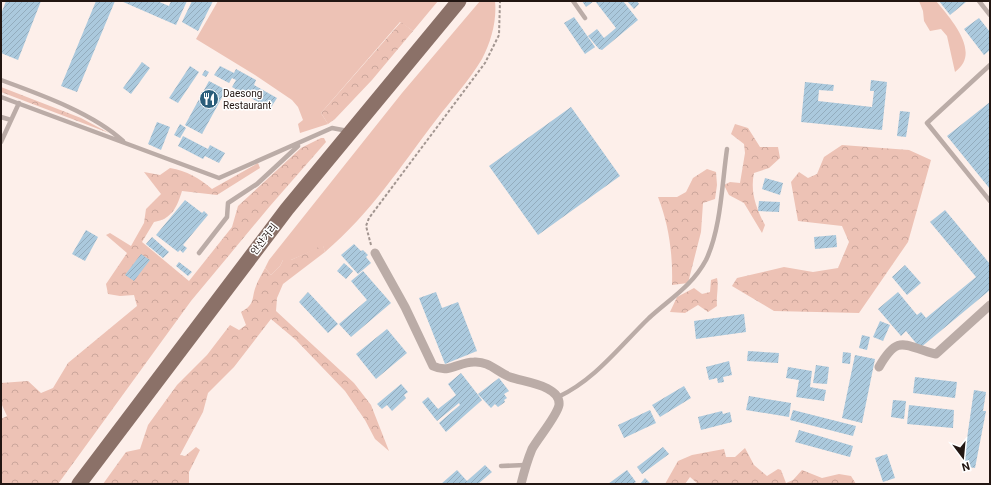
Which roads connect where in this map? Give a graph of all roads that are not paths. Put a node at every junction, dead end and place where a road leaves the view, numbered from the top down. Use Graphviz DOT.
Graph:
graph roads {
  1 [pos="459,1"];
  2 [pos="573,1"];
  3 [pos="979,1"];
  4 [pos="990,15"];
  5 [pos="585,18"];
  6 [pos="990,65"];
  7 [pos="1,80"];
  8 [pos="1,97"];
  9 [pos="19,103"];
  10 [pos="1,116"];
  11 [pos="11,120"];
  12 [pos="350,131"];
  13 [pos="1,142"];
  14 [pos="126,143"];
  15 [pos="301,143"];
  16 [pos="727,149"];
  17 [pos="990,201"];
  18 [pos="200,253"];
  19 [pos="375,253"];
  20 [pos="990,305"];
  21 [pos="879,367"];
  22 [pos="558,398"];
  23 [pos="525,465"];
  24 [pos="501,466"];
  25 [pos="79,484"];
  26 [pos="521,484"];
  1 -- 12 [label="main road, 안산거리"];
  2 -- 5 [label="lane"];
  3 -- 4 [label="lane"];
  6 -- 17 [label="lane"];
  7 -- 14 [label="lane"];
  8 -- 9 [label="lane"];
  9 -- 11 [label="lane"];
  9 -- 14 [label="lane"];
  10 -- 11 [label="lane"];
  11 -- 13 [label="lane"];
  12 -- 15 [label="lane"];
  12 -- 25 [label="main road, 안산거리"];
  14 -- 15 [label="lane"];
  15 -- 18 [label="lane"];
  16 -- 22 [label="lane"];
  19 -- 22 [label="street"];
  20 -- 21 [label="street"];
  22 -- 23 [label="street"];
  23 -- 24 [label="lane"];
  23 -- 26 [label="street"];
}
